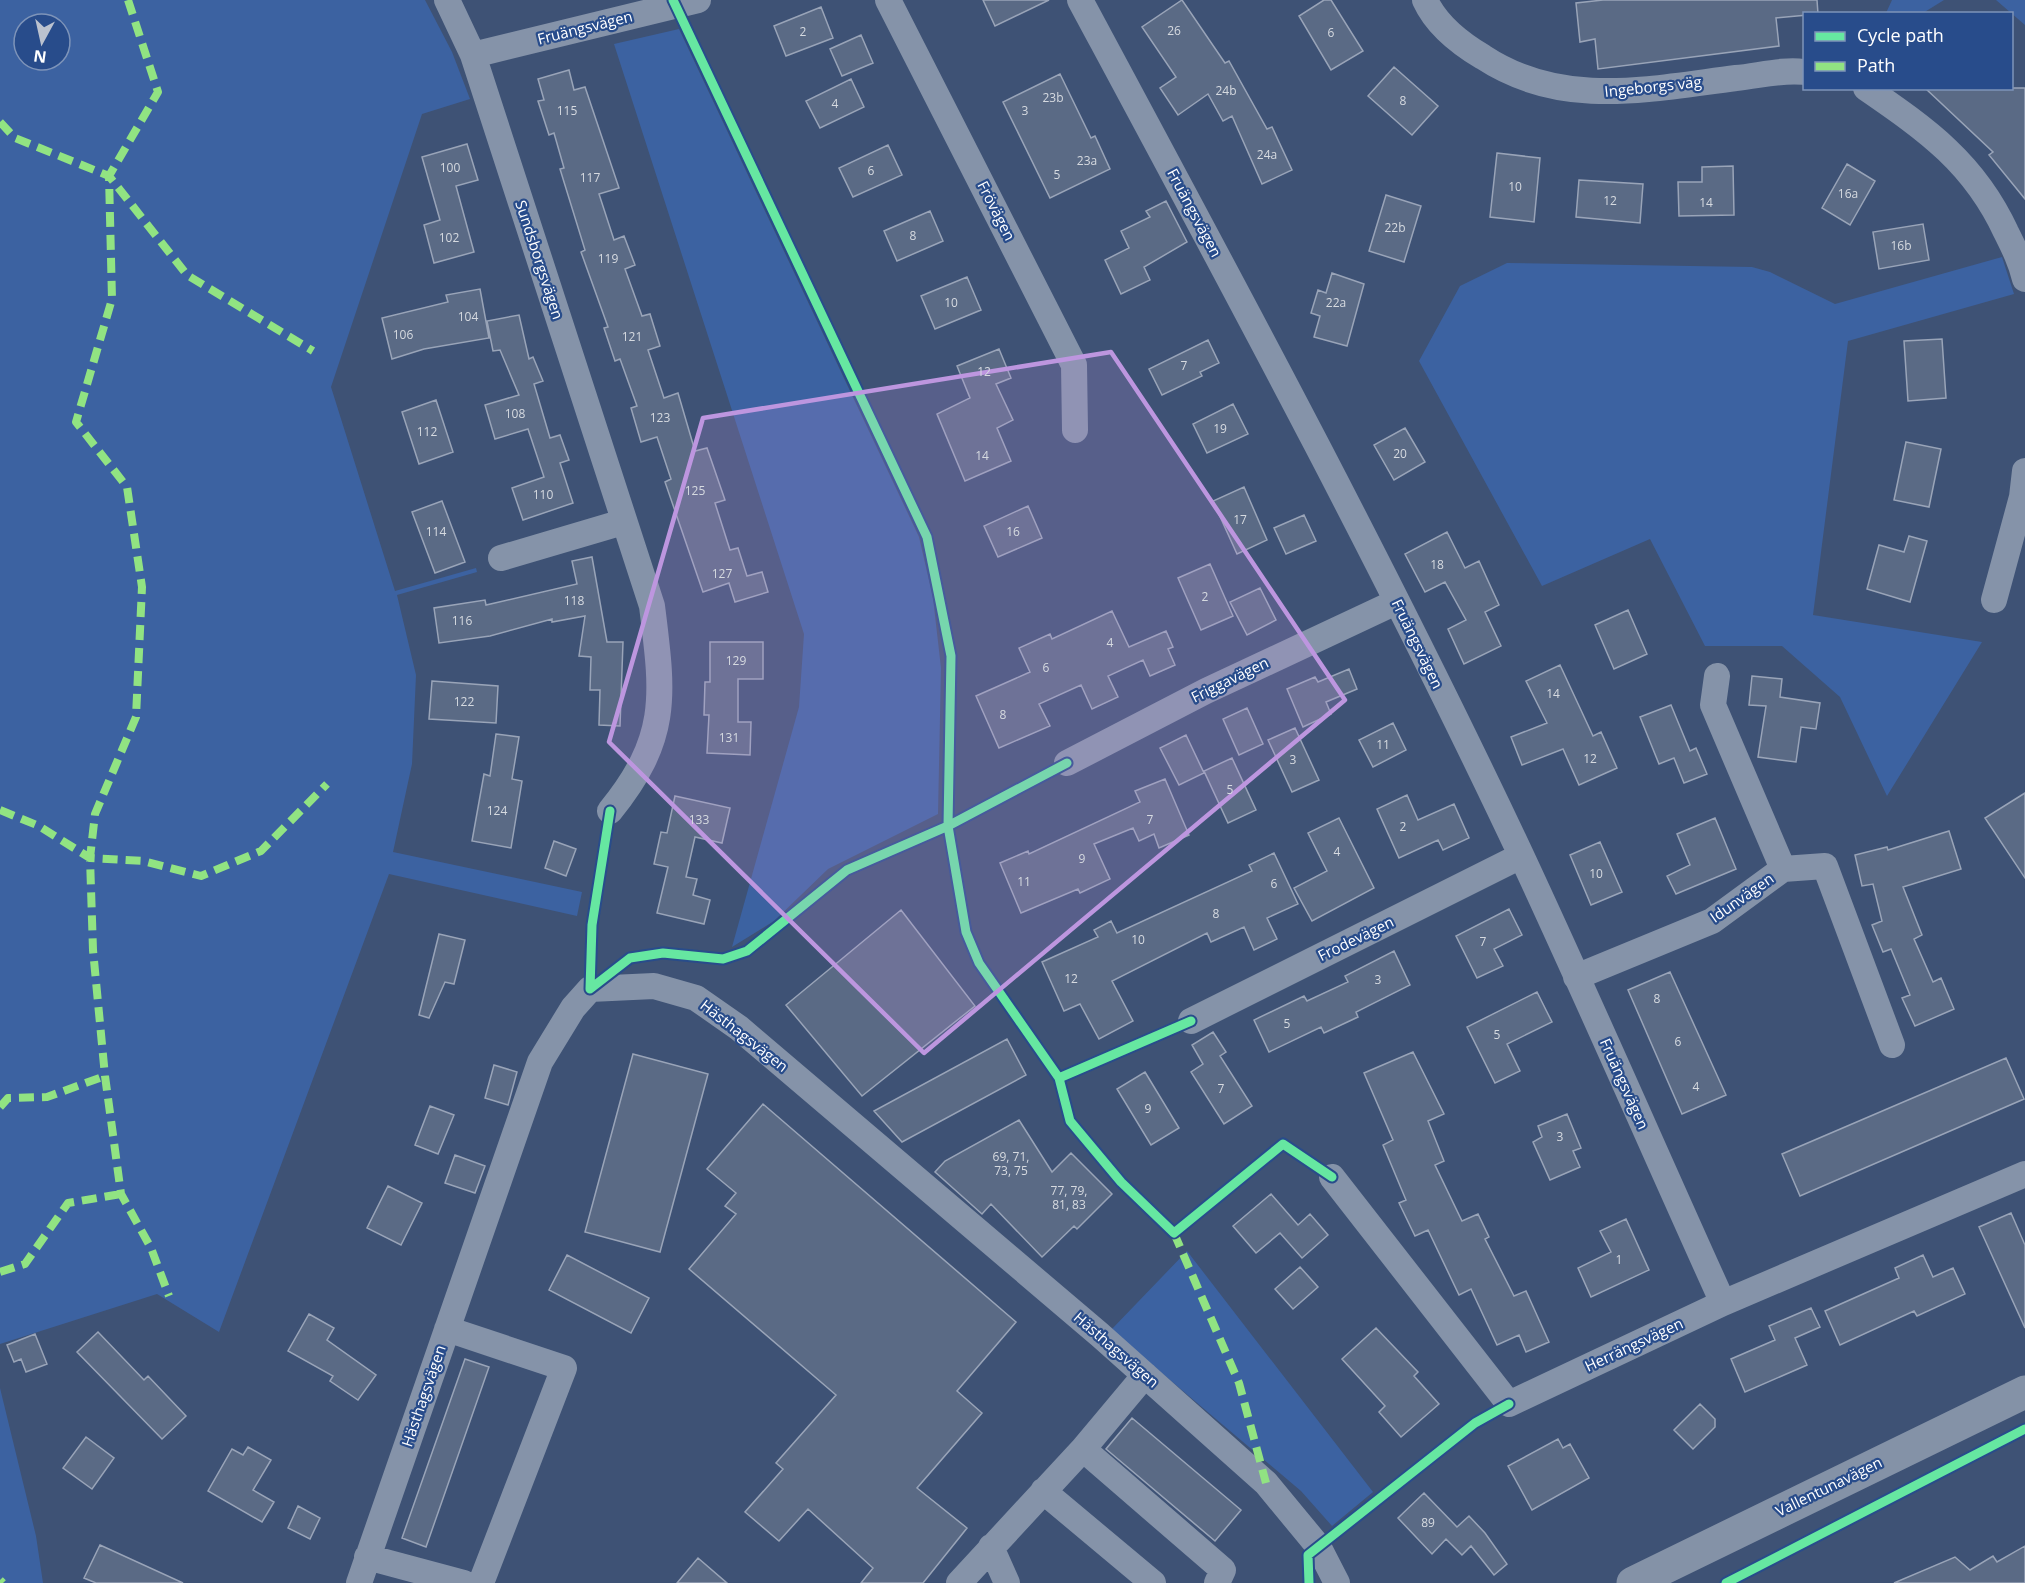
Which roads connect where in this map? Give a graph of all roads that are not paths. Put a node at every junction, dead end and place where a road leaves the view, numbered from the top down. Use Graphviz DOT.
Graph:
graph roads {
  1 [pos="447,0"];
  2 [pos="698,0"];
  3 [pos="888,0"];
  4 [pos="1080,0"];
  5 [pos="1425,0"];
  6 [pos="473,55"];
  7 [pos="1803,72"];
  8 [pos="1869,90"];
  9 [pos="2024,269"];
  10 [pos="1075,430"];
  11 [pos="2025,471"];
  12 [pos="623,522"];
  13 [pos="501,558"];
  14 [pos="1994,600"];
  15 [pos="1396,602"];
  16 [pos="1717,676"];
  17 [pos="1067,763"];
  18 [pos="610,811"];
  19 [pos="1521,856"];
  20 [pos="1783,869"];
  21 [pos="1576,977"];
  22 [pos="1191,1021"];
  23 [pos="1892,1045"];
  24 [pos="2025,1174"];
  25 [pos="1332,1177"];
  26 [pos="1723,1303"];
  27 [pos="447,1329"];
  28 [pos="1145,1375"];
  29 [pos="2025,1392"];
  30 [pos="1083,1449"];
  31 [pos="1043,1491"];
  32 [pos="991,1547"];
  33 [pos="368,1557"];
  34 [pos="359,1583"];
  35 [pos="464,1583"];
  36 [pos="481,1583"];
  37 [pos="958,1583"];
  38 [pos="1007,1583"];
  39 [pos="1153,1583"];
  40 [pos="1217,1583"];
  41 [pos="1337,1583"];
  42 [pos="1633,1583"];
  1 -- 6 [label="street, Sundsborgsvägen"];
  2 -- 6 [label="street, Fruängsvägen"];
  3 -- 10 [label="street, Frövägen"];
  4 -- 15 [label="street, Fruängsvägen"];
  5 -- 7 [label="street, Ingeborgs väg"];
  6 -- 12 [label="street, Sundsborgsvägen"];
  8 -- 9 [label="street"];
  11 -- 14 [label="street"];
  12 -- 13 [label="street"];
  12 -- 18 [label="street, Sundsborgsvägen"];
  15 -- 17 [label="street, Friggavägen"];
  15 -- 19 [label="street, Fruängsvägen"];
  16 -- 20 [label="street, Idunvägen"];
  19 -- 21 [label="street, Fruängsvägen"];
  19 -- 22 [label="street, Frodevägen"];
  20 -- 21 [label="street, Idunvägen"];
  20 -- 23 [label="street"];
  21 -- 26 [label="street, Fruängsvägen"];
  24 -- 26 [label="street, Herrängsvägen"];
  25 -- 26 [label="street, Herrängsvägen"];
  27 -- 28 [label="street, Hästhagsvägen"];
  27 -- 33 [label="street, Hästhagsvägen"];
  27 -- 36 [label="street"];
  28 -- 30 [label="street"];
  28 -- 41 [label="street, Hästhagsvägen"];
  29 -- 42 [label="main road, Vallentunavägen"];
  30 -- 31 [label="street"];
  30 -- 40 [label="street"];
  31 -- 32 [label="street"];
  31 -- 39 [label="street"];
  32 -- 37 [label="street"];
  32 -- 38 [label="street"];
  33 -- 34 [label="street, Hästhagsvägen"];
  33 -- 35 [label="street"];
}
